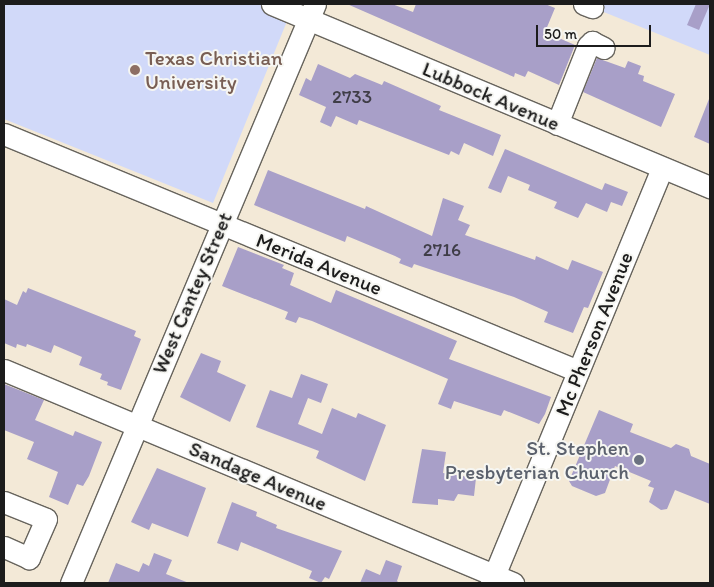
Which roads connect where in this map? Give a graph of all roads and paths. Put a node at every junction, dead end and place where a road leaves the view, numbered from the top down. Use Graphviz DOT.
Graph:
graph roads {
  1 [pos="272,4"];
  2 [pos="312,11"];
  3 [pos="604,48"];
  4 [pos="558,124"];
  5 [pos="4,134"];
  6 [pos="662,168"];
  7 [pos="710,187"];
  8 [pos="222,224"];
  9 [pos="4,370"];
  10 [pos="578,371"];
  11 [pos="136,425"];
  12 [pos="4,502"];
  13 [pos="4,547"];
  14 [pos="500,581"];
  15 [pos="71,583"];
  1 -- 2 [label="street, Lubbock Avenue"];
  2 -- 4 [label="street, Lubbock Avenue"];
  2 -- 8 [label="street, West Cantey Street"];
  3 -- 4 [label="street"];
  4 -- 6 [label="street, Lubbock Avenue"];
  5 -- 8 [label="street, Merida Avenue"];
  6 -- 7 [label="street, Lubbock Avenue"];
  6 -- 10 [label="street, Mc Pherson Avenue"];
  8 -- 10 [label="street, Merida Avenue"];
  8 -- 11 [label="street, West Cantey Street"];
  9 -- 11 [label="street, Sandage Avenue"];
  10 -- 14 [label="street, Mc Pherson Avenue"];
  11 -- 14 [label="street, Sandage Avenue"];
  11 -- 15 [label="street, West Cantey Street"];
  12 -- 13 [label="street"];
}
